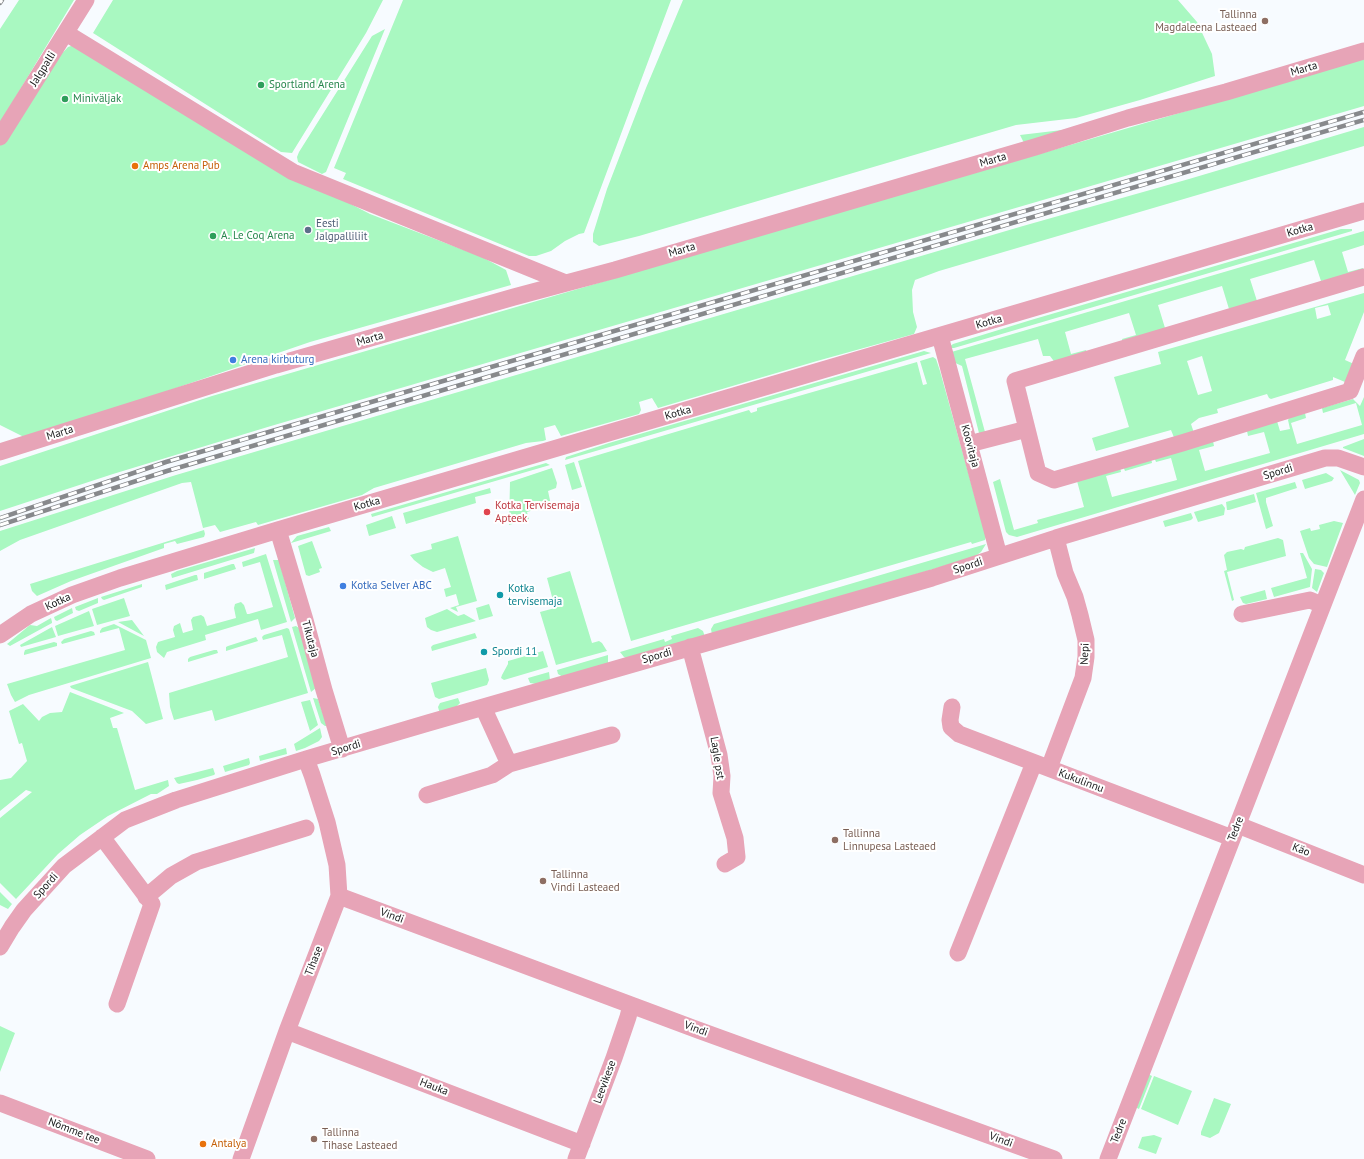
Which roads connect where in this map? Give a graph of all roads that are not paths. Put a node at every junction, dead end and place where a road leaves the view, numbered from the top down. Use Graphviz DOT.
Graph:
graph roads {
  1 [pos="86,0"];
  2 [pos="66,33"];
  3 [pos="1364,51"];
  4 [pos="0,137"];
  5 [pos="1364,212"];
  6 [pos="1364,277"];
  7 [pos="566,283"];
  8 [pos="940,336"];
  9 [pos="1364,356"];
  10 [pos="1027,429"];
  11 [pos="969,444"];
  12 [pos="0,452"];
  13 [pos="1364,467"];
  14 [pos="1363,504"];
  15 [pos="278,530"];
  16 [pos="1056,538"];
  17 [pos="999,556"];
  18 [pos="1322,605"];
  19 [pos="1242,614"];
  20 [pos="0,635"];
  21 [pos="690,647"];
  22 [pos="483,707"];
  23 [pos="952,707"];
  24 [pos="612,735"];
  25 [pos="342,749"];
  26 [pos="306,760"];
  27 [pos="509,764"];
  28 [pos="1042,765"];
  29 [pos="427,796"];
  30 [pos="306,828"];
  31 [pos="1235,832"];
  32 [pos="102,837"];
  33 [pos="725,864"];
  34 [pos="1364,875"];
  35 [pos="339,896"];
  36 [pos="146,897"];
  37 [pos="0,948"];
  38 [pos="958,953"];
  39 [pos="118,1004"];
  40 [pos="631,1005"];
  41 [pos="287,1031"];
  42 [pos="0,1102"];
  43 [pos="579,1151"];
  44 [pos="147,1159"];
  45 [pos="242,1159"];
  46 [pos="1054,1159"];
  47 [pos="1108,1159"];
  1 -- 2 [label="street, Jalgpalli"];
  2 -- 4 [label="street, Jalgpalli"];
  2 -- 7 [label="street"];
  3 -- 7 [label="street, Marta"];
  5 -- 8 [label="street, Kotka"];
  6 -- 10 [label="street"];
  7 -- 12 [label="street, Marta"];
  8 -- 11 [label="street, Koovitaja"];
  8 -- 15 [label="street, Kotka"];
  9 -- 10 [label="street"];
  10 -- 11 [label="street"];
  11 -- 17 [label="street, Koovitaja"];
  13 -- 16 [label="street, Spordi"];
  14 -- 18 [label="street, Tedre"];
  15 -- 20 [label="street, Kotka"];
  15 -- 25 [label="street, Tikutaja"];
  16 -- 17 [label="street, Spordi"];
  16 -- 28 [label="street, Nepi"];
  17 -- 21 [label="street, Spordi"];
  18 -- 19 [label="street"];
  18 -- 31 [label="street, Tedre"];
  21 -- 22 [label="street, Spordi"];
  21 -- 33 [label="street, Lagle pst"];
  22 -- 25 [label="street, Spordi"];
  22 -- 27 [label="street"];
  23 -- 28 [label="street, Kukulinnu"];
  24 -- 27 [label="street"];
  25 -- 26 [label="street, Spordi"];
  26 -- 32 [label="street, Spordi"];
  26 -- 35 [label="street, Tihase"];
  27 -- 29 [label="street"];
  28 -- 31 [label="street, Kukulinnu"];
  28 -- 38 [label="street, Nepi"];
  30 -- 36 [label="street"];
  31 -- 34 [label="street, Käo"];
  31 -- 47 [label="street, Tedre"];
  32 -- 36 [label="street"];
  32 -- 37 [label="street, Spordi"];
  35 -- 40 [label="street, Vindi"];
  35 -- 41 [label="street, Tihase"];
  36 -- 39 [label="street"];
  40 -- 43 [label="street, Leevikese"];
  40 -- 46 [label="street, Vindi"];
  41 -- 43 [label="street, Hauka"];
  41 -- 45 [label="street, Tihase"];
  42 -- 44 [label="street, Nõmme tee"];
}
